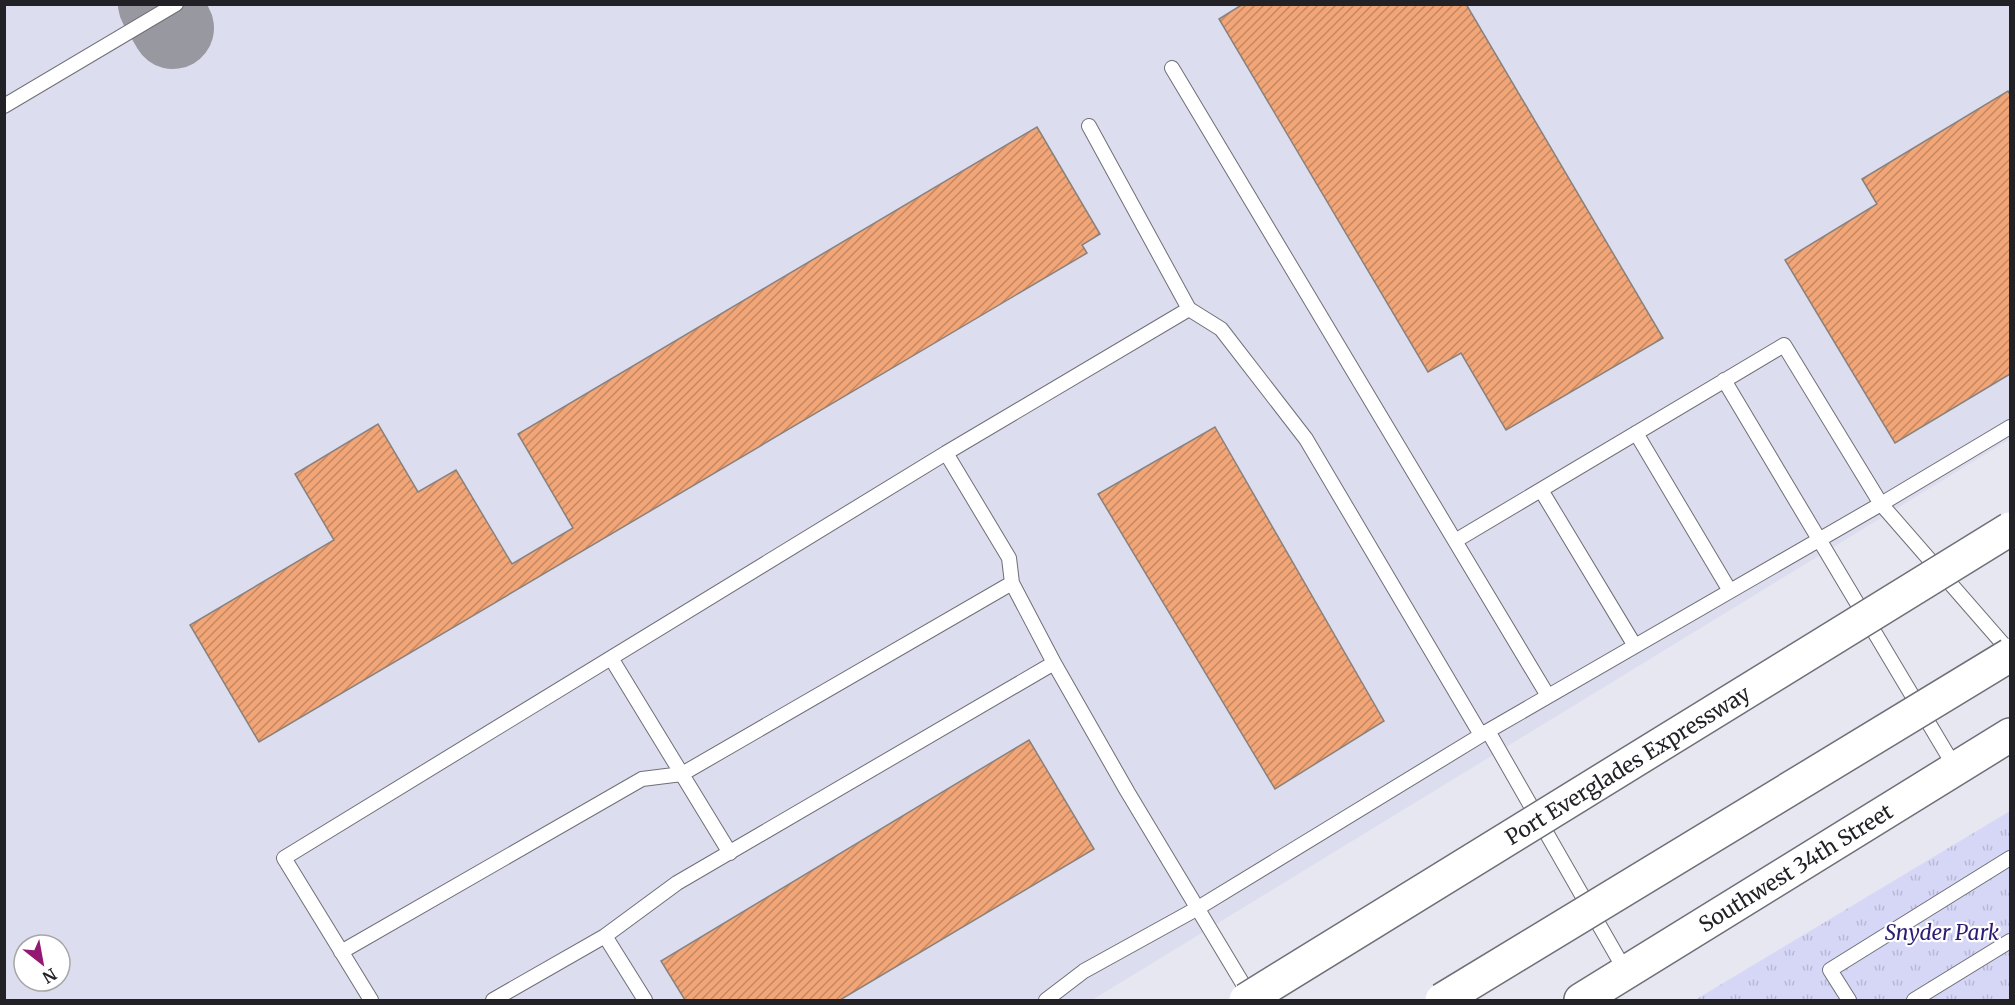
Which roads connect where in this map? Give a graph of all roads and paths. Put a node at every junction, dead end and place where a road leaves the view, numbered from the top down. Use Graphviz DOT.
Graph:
graph roads {
  1 [pos="176,4"];
  2 [pos="1172,68"];
  3 [pos="4,106"];
  4 [pos="1089,126"];
  5 [pos="1189,309"];
  6 [pos="1724,380"];
  7 [pos="2010,427"];
  8 [pos="1636,433"];
  9 [pos="946,453"];
  10 [pos="1541,490"];
  11 [pos="1881,504"];
  12 [pos="2010,530"];
  13 [pos="1820,540"];
  14 [pos="1455,541"];
  15 [pos="1012,582"];
  16 [pos="1730,591"];
  17 [pos="1635,646"];
  18 [pos="2010,653"];
  19 [pos="611,658"];
  20 [pos="1054,663"];
  21 [pos="1548,696"];
  22 [pos="1485,733"];
  23 [pos="2010,735"];
  24 [pos="1956,769"];
  25 [pos="682,774"];
  26 [pos="730,853"];
  27 [pos="2010,858"];
  28 [pos="1198,908"];
  29 [pos="605,936"];
  30 [pos="2010,941"];
  31 [pos="342,952"];
  32 [pos="1627,973"];
  33 [pos="372,1000"];
  34 [pos="494,1000"];
  35 [pos="645,1000"];
  36 [pos="1046,1000"];
  37 [pos="1246,1000"];
  38 [pos="1253,1000"];
  39 [pos="1442,1000"];
  40 [pos="1581,1000"];
  41 [pos="1849,1000"];
  42 [pos="1914,1000"];
  1 -- 3 [label="lane"];
  2 -- 14 [label="lane"];
  4 -- 5 [label="lane"];
  5 -- 9 [label="lane"];
  5 -- 22 [label="lane"];
  6 -- 8 [label="lane"];
  6 -- 11 [label="lane"];
  6 -- 13 [label="lane"];
  7 -- 11 [label="lane"];
  8 -- 10 [label="lane"];
  8 -- 16 [label="lane"];
  9 -- 15 [label="lane"];
  9 -- 19 [label="lane"];
  10 -- 14 [label="lane"];
  10 -- 17 [label="lane"];
  11 -- 13 [label="lane"];
  11 -- 18 [label="lane"];
  12 -- 37 [label="main road, Port Everglades Expressway, bridge"];
  13 -- 16 [label="lane"];
  13 -- 24 [label="lane"];
  14 -- 21 [label="lane"];
  15 -- 20 [label="lane"];
  15 -- 25 [label="lane"];
  16 -- 17 [label="lane"];
  17 -- 21 [label="lane"];
  18 -- 39 [label="main road, bridge"];
  19 -- 25 [label="lane"];
  19 -- 31 [label="lane"];
  20 -- 26 [label="lane"];
  20 -- 28 [label="lane"];
  21 -- 22 [label="lane"];
  22 -- 28 [label="lane"];
  22 -- 32 [label="lane"];
  23 -- 24 [label="main road, Southwest 34th Street"];
  24 -- 32 [label="main road, Southwest 34th Street"];
  25 -- 26 [label="lane"];
  25 -- 31 [label="lane"];
  26 -- 29 [label="lane"];
  27 -- 41 [label="lane"];
  28 -- 36 [label="lane"];
  28 -- 38 [label="lane"];
  29 -- 34 [label="lane"];
  29 -- 35 [label="lane"];
  30 -- 42 [label="lane"];
  31 -- 33 [label="lane"];
  32 -- 40 [label="main road, Southwest 34th Street"];
}
